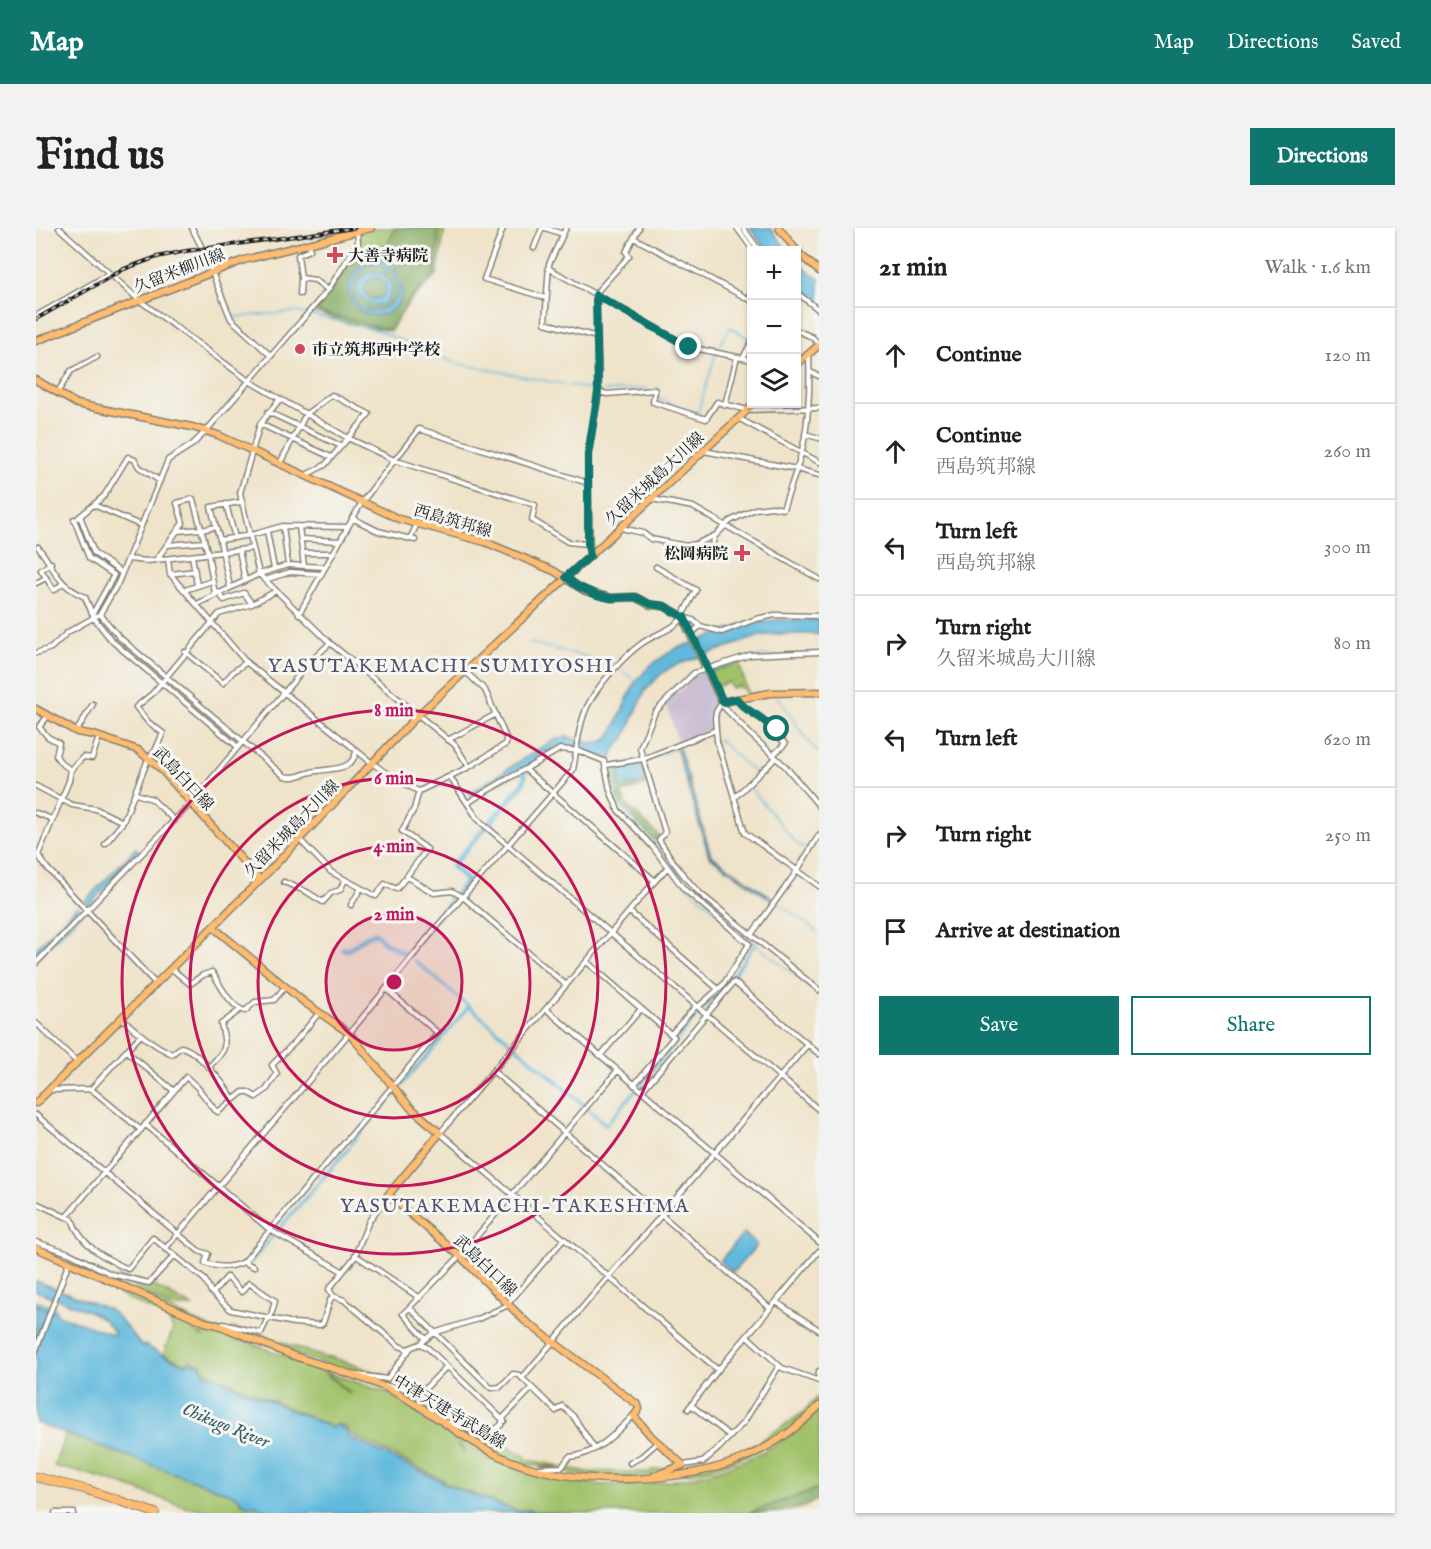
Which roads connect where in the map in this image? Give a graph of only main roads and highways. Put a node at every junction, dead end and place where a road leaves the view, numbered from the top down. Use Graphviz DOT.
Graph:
graph roads {
  1 [pos="371,228"];
  2 [pos="779,228"];
  3 [pos="792,246"];
  4 [pos="801,255"];
  5 [pos="819,271"];
  6 [pos="36,341"];
  7 [pos="819,344"];
  8 [pos="801,361"];
  9 [pos="36,380"];
  10 [pos="749,408"];
  11 [pos="566,577"];
  12 [pos="819,692"];
  13 [pos="36,709"];
  14 [pos="260,880"];
  15 [pos="213,927"];
  16 [pos="36,1103"];
  17 [pos="36,1248"];
  18 [pos="819,1406"];
  19 [pos="36,1477"];
  20 [pos="648,1478"];
  21 [pos="144,1511"];
  22 [pos="155,1513"];
  1 -- 6 [label="main road, 久留米柳川線"];
  2 -- 3 [label="main road"];
  4 -- 5 [label="main road"];
  7 -- 8 [label="main road"];
  9 -- 11 [label="main road, 西島筑邦線"];
  10 -- 11 [label="main road, 久留米城島大川線"];
  11 -- 12 [label="main road, 西島筑邦線"];
  11 -- 14 [label="main road, 久留米城島大川線"];
  13 -- 14 [label="main road, 武島白口線"];
  14 -- 15 [label="main road, 久留米城島大川線"];
  15 -- 16 [label="main road, 久留米城島大川線"];
  15 -- 20 [label="main road, 武島白口線"];
  17 -- 20 [label="main road, 中津天建寺武島線"];
  18 -- 20 [label="main road, 中津天建寺武島線"];
  19 -- 21 [label="highway"];
  21 -- 22 [label="highway"];
}
